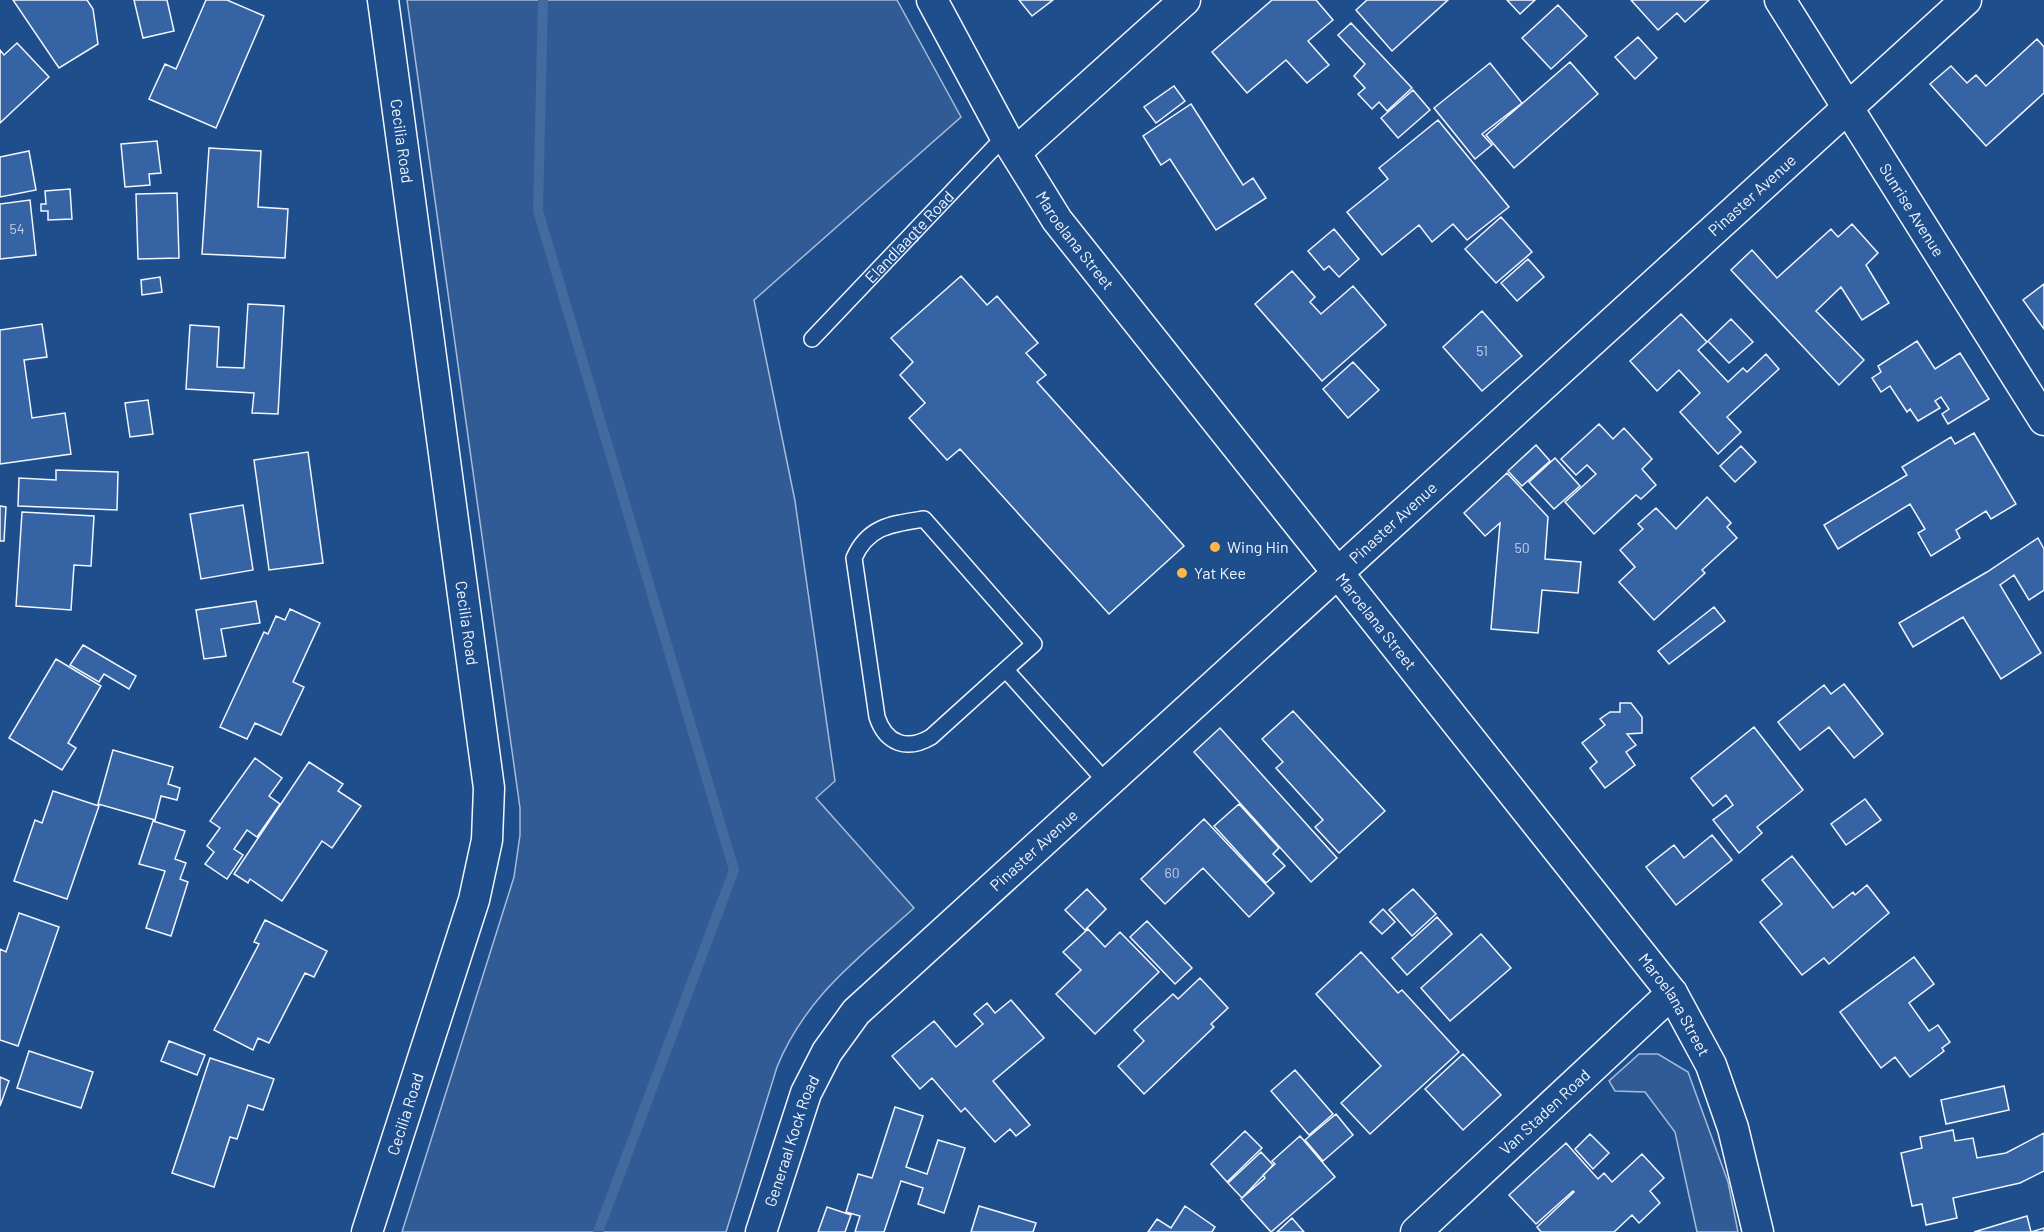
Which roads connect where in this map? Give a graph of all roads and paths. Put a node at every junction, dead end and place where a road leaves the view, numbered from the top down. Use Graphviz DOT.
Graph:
graph roads {
  1 [pos="383,0"];
  2 [pos="932,0"];
  3 [pos="1185,0"];
  4 [pos="1780,0"];
  5 [pos="1966,0"];
  6 [pos="1849,107"];
  7 [pos="1010,144"];
  8 [pos="812,339"];
  9 [pos="2044,420"];
  10 [pos="1337,572"];
  11 [pos="1006,670"];
  12 [pos="1107,783"];
  13 [pos="1671,993"];
  14 [pos="827,1052"];
  15 [pos="367,1232"];
  16 [pos="762,1232"];
  17 [pos="1416,1232"];
  18 [pos="1758,1232"];
  1 -- 15 [label="street, Cecilia Road"];
  2 -- 7 [label="street, Maroelana Street"];
  3 -- 7 [label="street, Elandlaagte Road"];
  4 -- 6 [label="street, Sunrise Avenue"];
  5 -- 6 [label="street, Pinaster Avenue"];
  6 -- 9 [label="street, Sunrise Avenue"];
  6 -- 10 [label="street, Pinaster Avenue"];
  7 -- 8 [label="lane, Elandlaagte Road"];
  7 -- 10 [label="street, Maroelana Street"];
  10 -- 12 [label="street, Pinaster Avenue"];
  10 -- 13 [label="street, Maroelana Street"];
  11 -- 11 [label="lane"];
  11 -- 12 [label="lane"];
  12 -- 14 [label="street, Pinaster Avenue"];
  13 -- 17 [label="street, Van Staden Road"];
  13 -- 18 [label="street, Maroelana Street"];
  14 -- 16 [label="street, Generaal Kock Road"];
}
